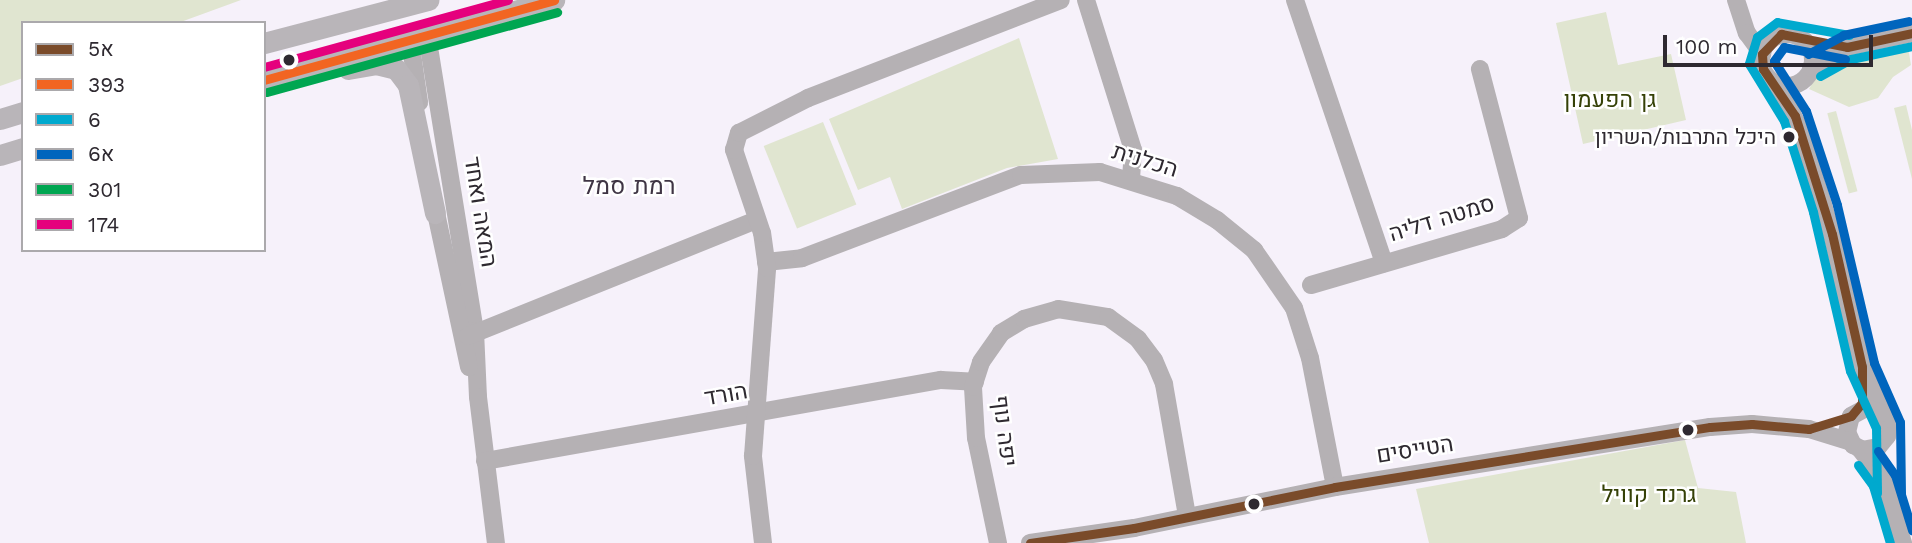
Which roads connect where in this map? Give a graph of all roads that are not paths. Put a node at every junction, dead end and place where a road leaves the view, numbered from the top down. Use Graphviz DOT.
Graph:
graph roads {
  1 [pos="360,0"];
  2 [pos="554,0"];
  3 [pos="1060,0"];
  4 [pos="1086,0"];
  5 [pos="1295,0"];
  6 [pos="1736,0"];
  7 [pos="414,2"];
  8 [pos="1912,33"];
  9 [pos="1775,36"];
  10 [pos="419,37"];
  11 [pos="268,42"];
  12 [pos="1806,42"];
  13 [pos="1847,47"];
  14 [pos="1762,54"];
  15 [pos="1480,69"];
  16 [pos="1809,72"];
  17 [pos="266,78"];
  18 [pos="1777,83"];
  19 [pos="266,89"];
  20 [pos="21,113"];
  21 [pos="0,119"];
  22 [pos="1805,145"];
  23 [pos="21,149"];
  24 [pos="0,155"];
  25 [pos="1131,180"];
  26 [pos="435,213"];
  27 [pos="757,220"];
  28 [pos="766,262"];
  29 [pos="1384,263"];
  30 [pos="1311,285"];
  31 [pos="469,335"];
  32 [pos="1862,367"];
  33 [pos="975,382"];
  34 [pos="1881,413"];
  35 [pos="1854,414"];
  36 [pos="754,415"];
  37 [pos="1809,429"];
  38 [pos="1885,439"];
  39 [pos="1855,445"];
  40 [pos="485,461"];
  41 [pos="1335,487"];
  42 [pos="1889,493"];
  43 [pos="1186,516"];
  44 [pos="496,543"];
  45 [pos="763,543"];
  46 [pos="999,543"];
  47 [pos="1030,543"];
  48 [pos="1903,543"];
  1 -- 11 [label="main road"];
  2 -- 10 [label="main road"];
  3 -- 27 [label="street"];
  4 -- 25 [label="street"];
  5 -- 29 [label="street"];
  6 -- 9 [label="street"];
  6 -- 14 [label="street"];
  7 -- 10 [label="main road"];
  7 -- 11 [label="main road"];
  8 -- 13 [label="street"];
  9 -- 12 [label="street"];
  9 -- 14 [label="street"];
  10 -- 17 [label="main road"];
  10 -- 26 [label="street, המאה ואחד"];
  10 -- 31 [label="street, המאה ואחד"];
  12 -- 13 [label="street"];
  12 -- 16 [label="street"];
  13 -- 16 [label="street"];
  14 -- 18 [label="street"];
  15 -- 29 [label="street, סמטה דליה"];
  16 -- 18 [label="street"];
  16 -- 22 [label="street"];
  18 -- 22 [label="street"];
  19 -- 26 [label="main road"];
  20 -- 21 [label="main road"];
  22 -- 32 [label="street"];
  23 -- 24 [label="main road"];
  25 -- 28 [label="street, הכלנית"];
  25 -- 41 [label="street, הכלנית"];
  26 -- 31 [label="street, המאה ואחד"];
  27 -- 28 [label="street"];
  27 -- 31 [label="street"];
  28 -- 36 [label="street"];
  29 -- 30 [label="street, סמטה דליה"];
  31 -- 40 [label="street, המאה ואחד"];
  32 -- 34 [label="street"];
  32 -- 35 [label="street"];
  33 -- 36 [label="street, הורד"];
  33 -- 43 [label="street, יפה נוף"];
  33 -- 46 [label="street, יפה נוף"];
  34 -- 35 [label="street"];
  34 -- 38 [label="street"];
  35 -- 37 [label="street, הטייסים"];
  35 -- 39 [label="street"];
  36 -- 40 [label="street, הורד"];
  36 -- 45 [label="street"];
  37 -- 39 [label="street, הטייסים"];
  37 -- 41 [label="street, הטייסים"];
  38 -- 39 [label="street"];
  38 -- 42 [label="street"];
  39 -- 42 [label="street"];
  40 -- 44 [label="street, המאה ואחד"];
  41 -- 43 [label="street, הטייסים"];
  42 -- 48 [label="street"];
  43 -- 47 [label="street, הטייסים"];
}
